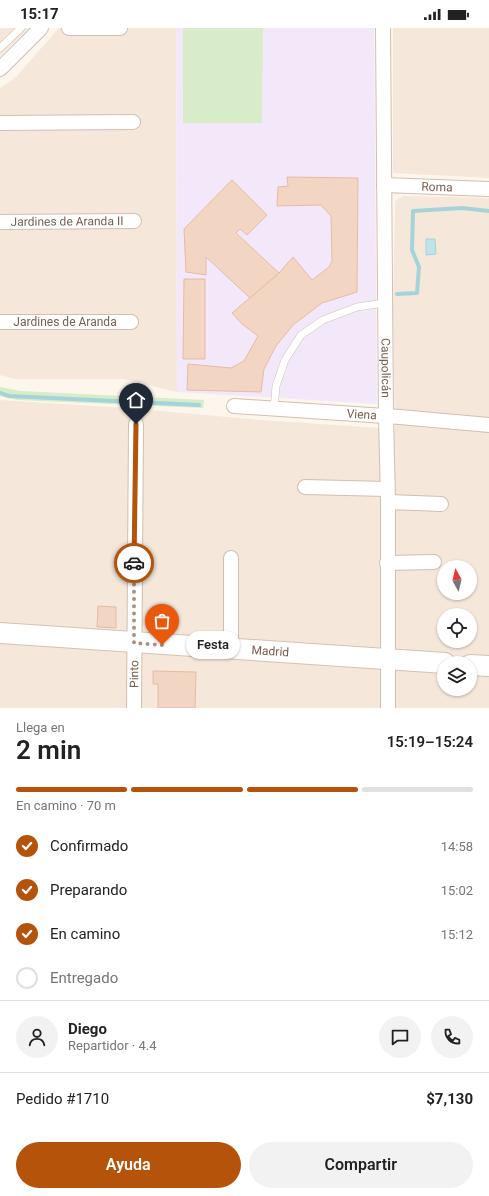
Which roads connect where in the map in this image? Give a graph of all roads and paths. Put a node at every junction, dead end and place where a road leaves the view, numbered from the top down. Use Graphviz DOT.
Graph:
graph roads {
  1 [pos="21,28"];
  2 [pos="41,28"];
  3 [pos="69,28"];
  4 [pos="120,28"];
  5 [pos="383,28"];
  6 [pos="0,48"];
  7 [pos="0,69"];
  8 [pos="132,122"];
  9 [pos="0,123"];
  10 [pos="384,185"];
  11 [pos="489,189"];
  12 [pos="134,221"];
  13 [pos="0,222"];
  14 [pos="385,303"];
  15 [pos="0,322"];
  16 [pos="131,322"];
  17 [pos="234,406"];
  18 [pos="274,409"];
  19 [pos="386,416"];
  20 [pos="136,424"];
  21 [pos="489,424"];
  22 [pos="305,487"];
  23 [pos="388,496"];
  24 [pos="441,504"];
  25 [pos="231,558"];
  26 [pos="434,562"];
  27 [pos="387,563"];
  28 [pos="0,633"];
  29 [pos="134,643"];
  30 [pos="231,649"];
  31 [pos="389,659"];
  32 [pos="437,662"];
  33 [pos="477,665"];
  34 [pos="489,666"];
  35 [pos="134,708"];
  36 [pos="388,708"];
  1 -- 6 [label="lane"];
  2 -- 7 [label="street"];
  3 -- 4 [label="street"];
  5 -- 10 [label="street, Caupolicán"];
  8 -- 9 [label="street"];
  10 -- 11 [label="street, Roma"];
  10 -- 14 [label="street, Caupolicán"];
  12 -- 13 [label="street, Jardines de Aranda II"];
  14 -- 18 [label="lane"];
  14 -- 19 [label="street, Caupolicán"];
  15 -- 16 [label="street, Jardines de Aranda"];
  17 -- 18 [label="street, Viena"];
  18 -- 19 [label="street, Viena"];
  19 -- 21 [label="street, Viena"];
  19 -- 23 [label="street, Caupolicán"];
  20 -- 29 [label="street, Pinto"];
  22 -- 23 [label="street"];
  23 -- 24 [label="street"];
  23 -- 27 [label="street, Caupolicán"];
  25 -- 30 [label="street"];
  26 -- 27 [label="street"];
  27 -- 31 [label="street, Caupolicán"];
  28 -- 29 [label="street, Madrid"];
  29 -- 30 [label="street, Madrid"];
  29 -- 35 [label="street, Pinto"];
  30 -- 31 [label="street, Madrid"];
  31 -- 32 [label="street, Madrid"];
  31 -- 36 [label="street, Caupolicán"];
  33 -- 34 [label="street"];
}
